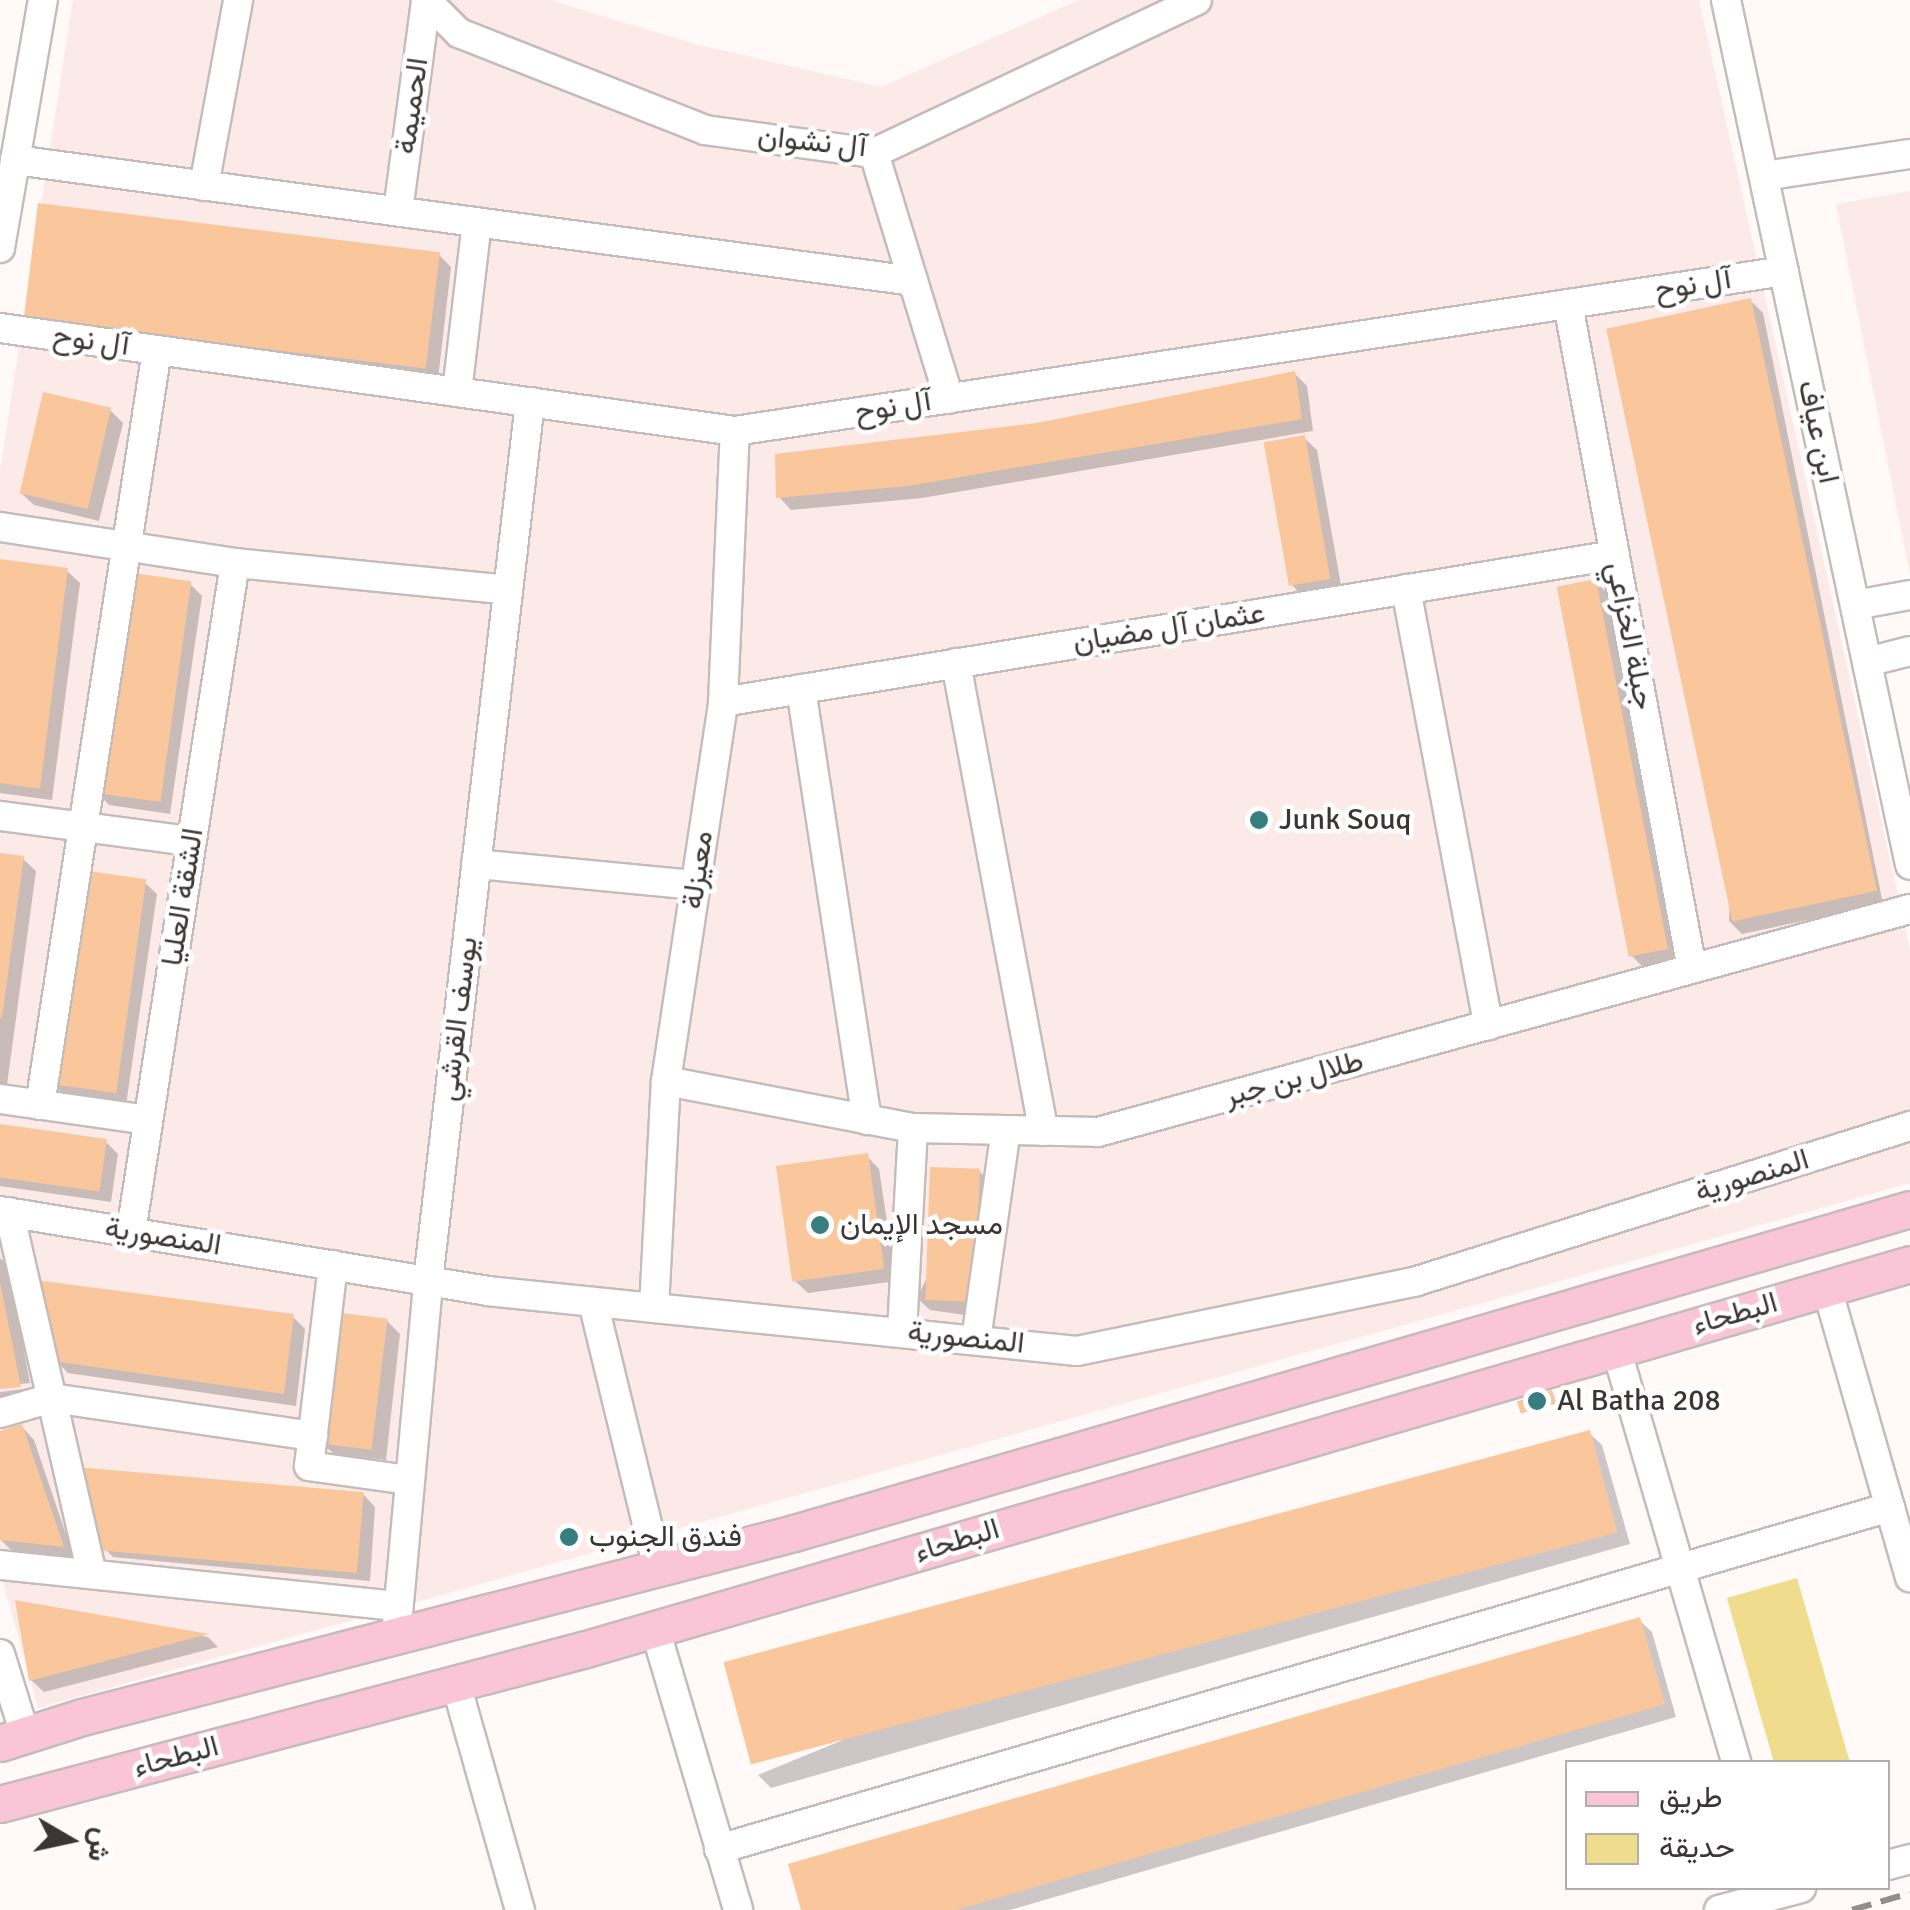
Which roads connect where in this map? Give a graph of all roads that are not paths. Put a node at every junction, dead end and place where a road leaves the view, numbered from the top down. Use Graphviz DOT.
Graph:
graph roads {
  1 [pos="43,0"];
  2 [pos="238,0"];
  3 [pos="426,0"];
  4 [pos="1196,0"];
  5 [pos="1726,0"];
  6 [pos="874,153"];
  7 [pos="1910,154"];
  8 [pos="16,160"];
  9 [pos="1764,176"];
  10 [pos="204,186"];
  11 [pos="398,212"];
  12 [pos="477,222"];
  13 [pos="0,248"];
  14 [pos="1784,271"];
  15 [pos="913,281"];
  16 [pos="1568,304"];
  17 [pos="0,328"];
  18 [pos="158,350"];
  19 [pos="457,392"];
  20 [pos="948,399"];
  21 [pos="530,402"];
  22 [pos="736,431"];
  23 [pos="0,527"];
  24 [pos="129,546"];
  25 [pos="1614,554"];
  26 [pos="234,563"];
  27 [pos="1406,589"];
  28 [pos="508,590"];
  29 [pos="1910,595"];
  30 [pos="1855,605"];
  31 [pos="1910,651"];
  32 [pos="1867,662"];
  33 [pos="956,664"];
  34 [pos="801,689"];
  35 [pos="723,702"];
  36 [pos="0,816"];
  37 [pos="84,826"];
  38 [pos="192,842"];
  39 [pos="476,864"];
  40 [pos="1910,864"];
  41 [pos="696,885"];
  42 [pos="1910,909"];
  43 [pos="1692,969"];
  44 [pos="1488,1025"];
  45 [pos="666,1081"];
  46 [pos="0,1099"];
  47 [pos="40,1104"];
  48 [pos="148,1120"];
  49 [pos="867,1120"];
  50 [pos="1910,1126"];
  51 [pos="913,1128"];
  52 [pos="1006,1130"];
  53 [pos="1044,1131"];
  54 [pos="1910,1209"];
  55 [pos="4,1211"];
  56 [pos="130,1232"];
  57 [pos="1910,1264"];
  58 [pos="333,1265"];
  59 [pos="428,1281"];
  60 [pos="1828,1288"];
  61 [pos="593,1302"];
  62 [pos="654,1308"];
  63 [pos="902,1331"];
  64 [pos="976,1340"];
  65 [pos="1616,1348"];
  66 [pos="52,1398"];
  67 [pos="0,1413"];
  68 [pos="313,1436"];
  69 [pos="409,1480"];
  70 [pos="959,1484"];
  71 [pos="1890,1507"];
  72 [pos="832,1522"];
  73 [pos="961,1540"];
  74 [pos="0,1565"];
  75 [pos="1679,1566"];
  76 [pos="658,1568"];
  77 [pos="864,1569"];
  78 [pos="92,1574"];
  79 [pos="1910,1577"];
  80 [pos="396,1621"];
  81 [pos="656,1629"];
  82 [pos="0,1654"];
  83 [pos="456,1684"];
  84 [pos="12,1739"];
  85 [pos="1735,1760"];
  86 [pos="0,1804"];
  87 [pos="719,1850"];
  88 [pos="1782,1890"];
  89 [pos="520,1910"];
  90 [pos="738,1910"];
  91 [pos="1719,1910"];
  1 -- 8 [label="street"];
  2 -- 10 [label="street"];
  3 -- 6 [label="street, آل نشوان"];
  3 -- 11 [label="street, الحميمة"];
  4 -- 6 [label="street, آل نشوان"];
  5 -- 9 [label="street, ابن عياف"];
  6 -- 15 [label="street"];
  7 -- 9 [label="street"];
  8 -- 10 [label="street"];
  8 -- 13 [label="street"];
  9 -- 14 [label="street, ابن عياف"];
  10 -- 11 [label="street"];
  11 -- 12 [label="street"];
  12 -- 15 [label="street"];
  12 -- 19 [label="street"];
  14 -- 16 [label="street, آل نوح"];
  14 -- 30 [label="street, ابن عياف"];
  15 -- 20 [label="street"];
  16 -- 20 [label="street, آل نوح"];
  16 -- 25 [label="street, جبلة الخزاعي"];
  17 -- 18 [label="street, آل نوح"];
  18 -- 19 [label="street, آل نوح"];
  18 -- 24 [label="street"];
  19 -- 21 [label="street, آل نوح"];
  20 -- 22 [label="street, آل نوح"];
  21 -- 22 [label="street, آل نوح"];
  21 -- 28 [label="street, يوسف القرشي"];
  22 -- 35 [label="street, معيزلة"];
  23 -- 24 [label="street"];
  24 -- 26 [label="street"];
  24 -- 37 [label="street"];
  25 -- 27 [label="street, عثمان آل مضيان"];
  25 -- 43 [label="street, جبلة الخزاعي"];
  26 -- 28 [label="street"];
  26 -- 38 [label="street, الشقة العليا"];
  27 -- 33 [label="street, عثمان آل مضيان"];
  27 -- 44 [label="street"];
  28 -- 39 [label="street, يوسف القرشي"];
  29 -- 30 [label="street"];
  30 -- 32 [label="street, ابن عياف"];
  31 -- 32 [label="street"];
  32 -- 40 [label="street, ابن عياف"];
  33 -- 34 [label="street, عثمان آل مضيان"];
  33 -- 53 [label="street"];
  34 -- 35 [label="street, عثمان آل مضيان"];
  34 -- 49 [label="street"];
  35 -- 41 [label="street, معيزلة"];
  36 -- 37 [label="street"];
  37 -- 38 [label="street"];
  37 -- 47 [label="street"];
  38 -- 48 [label="street, الشقة العليا"];
  39 -- 41 [label="street"];
  39 -- 59 [label="street, يوسف القرشي"];
  41 -- 45 [label="street, معيزلة"];
  42 -- 43 [label="street, طلال بن جبر"];
  43 -- 44 [label="street, طلال بن جبر"];
  44 -- 53 [label="street, طلال بن جبر"];
  45 -- 49 [label="street, طلال بن جبر"];
  45 -- 62 [label="street, معيزلة"];
  46 -- 47 [label="street"];
  47 -- 48 [label="street"];
  48 -- 56 [label="street, الشقة العليا"];
  49 -- 51 [label="street, طلال بن جبر"];
  50 -- 64 [label="street, المنصورية"];
  51 -- 52 [label="street, طلال بن جبر"];
  51 -- 63 [label="street"];
  52 -- 53 [label="street, طلال بن جبر"];
  52 -- 64 [label="street"];
  54 -- 70 [label="main road, البطحاء"];
  55 -- 56 [label="street, المنصورية"];
  55 -- 66 [label="street"];
  56 -- 58 [label="street, المنصورية"];
  57 -- 60 [label="main road, البطحاء"];
  58 -- 59 [label="street, المنصورية"];
  58 -- 68 [label="street"];
  59 -- 61 [label="street, المنصورية"];
  59 -- 69 [label="street, يوسف القرشي"];
  60 -- 65 [label="main road, البطحاء"];
  60 -- 71 [label="street"];
  61 -- 62 [label="street, المنصورية"];
  61 -- 76 [label="street"];
  62 -- 63 [label="street, المنصورية"];
  63 -- 64 [label="street, المنصورية"];
  65 -- 73 [label="main road, البطحاء"];
  65 -- 75 [label="street"];
  66 -- 67 [label="street"];
  66 -- 68 [label="street"];
  66 -- 78 [label="street"];
  68 -- 69 [label="street"];
  69 -- 80 [label="street, يوسف القرشي"];
  70 -- 72 [label="main road, البطحاء"];
  70 -- 73 [label="main road"];
  71 -- 75 [label="street"];
  71 -- 79 [label="street"];
  72 -- 76 [label="main road, البطحاء"];
  72 -- 77 [label="main road"];
  73 -- 77 [label="main road, البطحاء"];
  74 -- 78 [label="street"];
  75 -- 85 [label="street"];
  75 -- 87 [label="street"];
  76 -- 80 [label="main road, البطحاء"];
  77 -- 81 [label="main road, البطحاء"];
  78 -- 80 [label="street"];
  80 -- 84 [label="main road, البطحاء"];
  81 -- 83 [label="main road, البطحاء"];
  81 -- 87 [label="street"];
  82 -- 84 [label="street"];
  83 -- 86 [label="main road, البطحاء"];
  83 -- 89 [label="street"];
  87 -- 90 [label="street"];
  88 -- 91 [label="street"];
}
